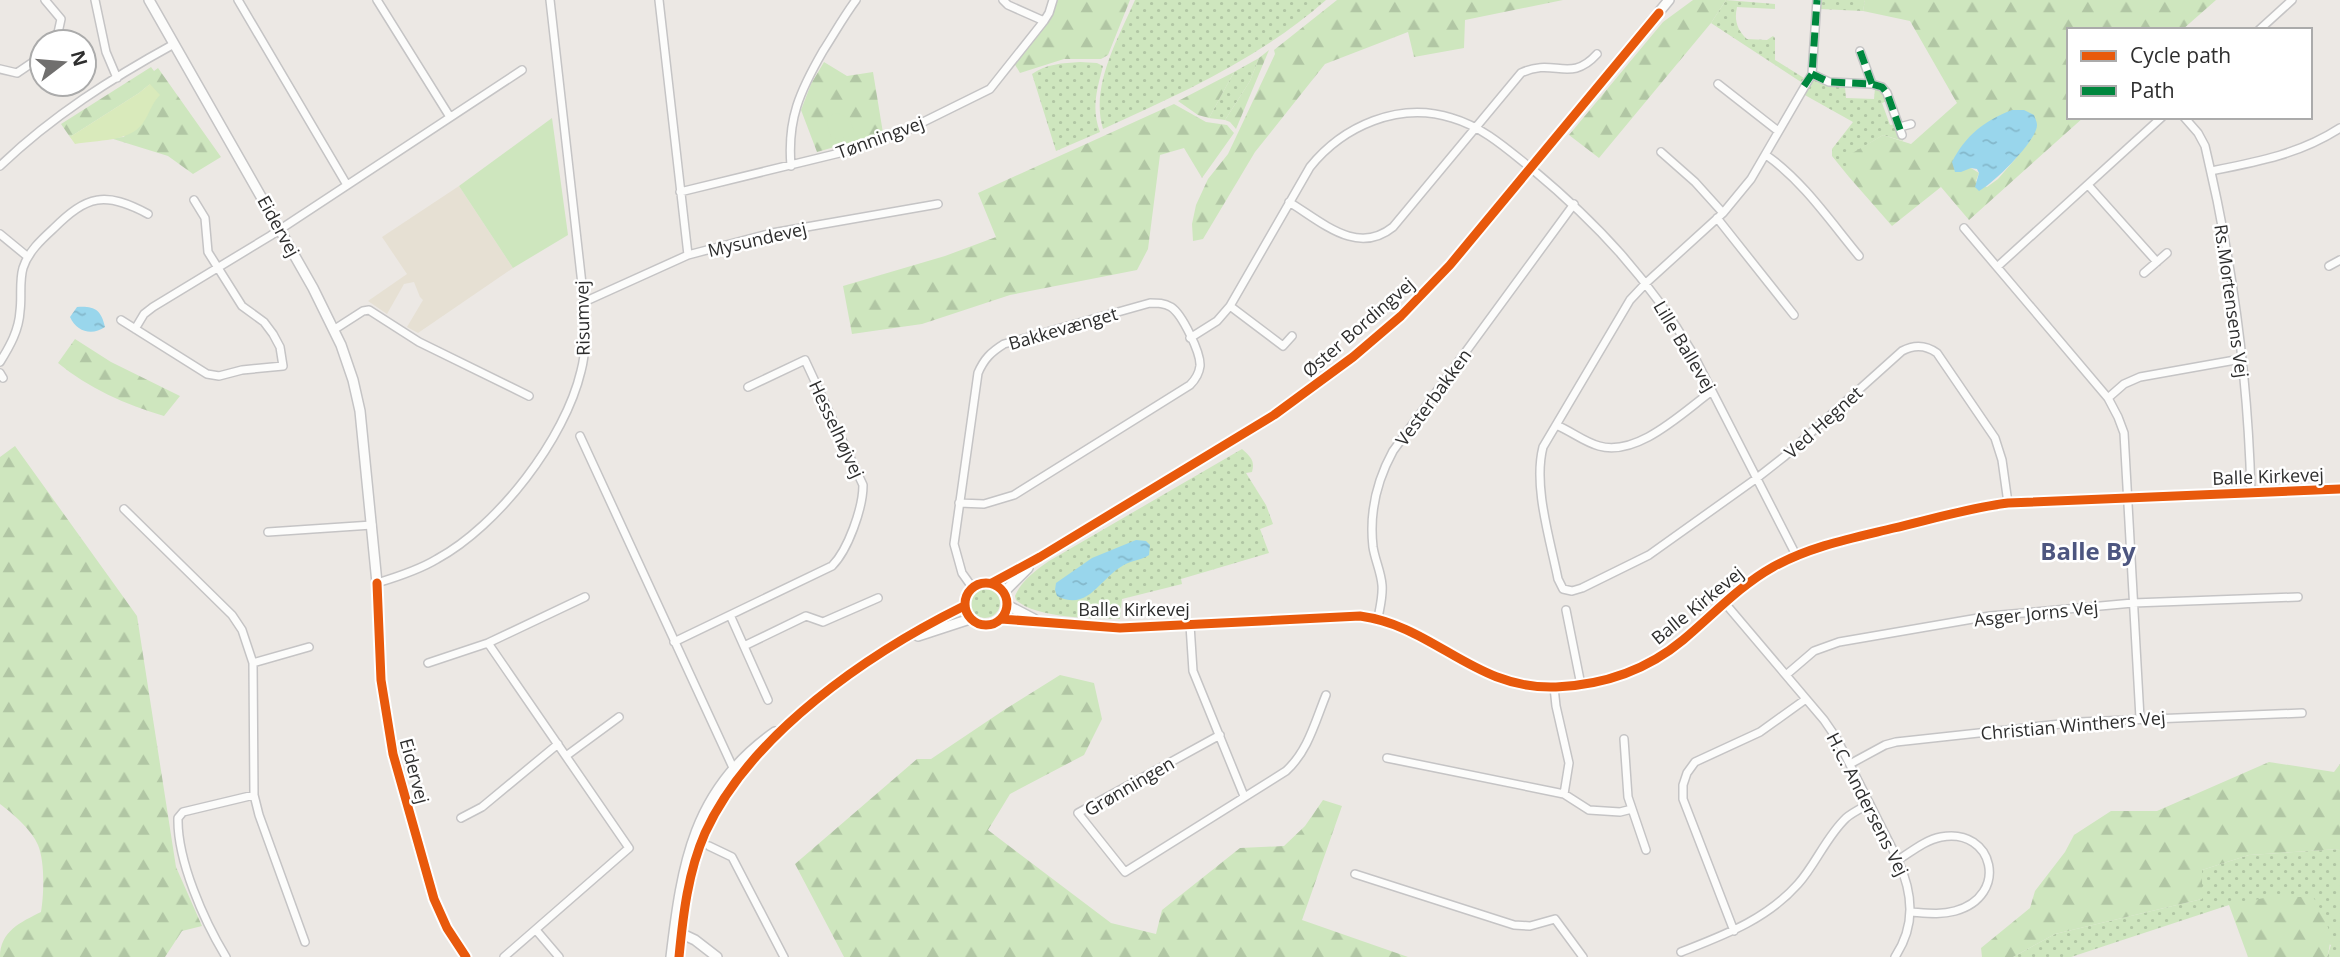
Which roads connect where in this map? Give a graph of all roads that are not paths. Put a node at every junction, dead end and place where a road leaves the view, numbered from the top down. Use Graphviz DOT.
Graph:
graph roads {
  1 [pos="45,0"];
  2 [pos="95,0"];
  3 [pos="149,0"];
  4 [pos="238,0"];
  5 [pos="377,0"];
  6 [pos="550,0"];
  7 [pos="659,0"];
  8 [pos="856,0"];
  9 [pos="1003,0"];
  10 [pos="1053,0"];
  11 [pos="1669,0"];
  12 [pos="1816,0"];
  13 [pos="2292,0"];
  14 [pos="1044,21"];
  15 [pos="59,28"];
  16 [pos="2261,28"];
  17 [pos="174,44"];
  18 [pos="1860,51"];
  19 [pos="1597,54"];
  20 [pos="28,65"];
  21 [pos="0,69"];
  22 [pos="522,70"];
  23 [pos="1812,74"];
  24 [pos="117,78"];
  25 [pos="1718,84"];
  26 [pos="1872,84"];
  27 [pos="450,117"];
  28 [pos="2160,119"];
  29 [pos="2186,119"];
  30 [pos="1911,124"];
  31 [pos="1477,127"];
  32 [pos="2340,128"];
  33 [pos="1778,131"];
  34 [pos="1661,152"];
  35 [pos="1766,155"];
  36 [pos="0,166"];
  37 [pos="791,166"];
  38 [pos="1531,169"];
  39 [pos="2211,171"];
  40 [pos="347,185"];
  41 [pos="2088,186"];
  42 [pos="680,192"];
  43 [pos="194,200"];
  44 [pos="1289,202"];
  45 [pos="938,204"];
  46 [pos="1574,204"];
  47 [pos="148,214"];
  48 [pos="1720,216"];
  49 [pos="1964,228"];
  50 [pos="280,229"];
  51 [pos="0,234"];
  52 [pos="2166,253"];
  53 [pos="688,255"];
  54 [pos="1859,256"];
  55 [pos="28,257"];
  56 [pos="2340,260"];
  57 [pos="2157,262"];
  58 [pos="2329,266"];
  59 [pos="1997,267"];
  60 [pos="218,269"];
  61 [pos="2144,273"];
  62 [pos="1646,283"];
  63 [pos="584,302"];
  64 [pos="1230,306"];
  65 [pos="1794,315"];
  66 [pos="121,320"];
  67 [pos="135,329"];
  68 [pos="335,329"];
  69 [pos="1292,337"];
  70 [pos="1190,338"];
  71 [pos="2241,359"];
  72 [pos="0,362"];
  73 [pos="748,387"];
  74 [pos="1712,391"];
  75 [pos="529,396"];
  76 [pos="2108,398"];
  77 [pos="1556,425"];
  78 [pos="580,436"];
  79 [pos="1757,478"];
  80 [pos="2340,489"];
  81 [pos="2251,492"];
  82 [pos="2127,497"];
  83 [pos="959,503"];
  84 [pos="2008,503"];
  85 [pos="124,509"];
  86 [pos="372,526"];
  87 [pos="268,532"];
  88 [pos="1796,555"];
  89 [pos="1040,557"];
  90 [pos="377,583"];
  91 [pos="992,583"];
  92 [pos="972,587"];
  93 [pos="1004,593"];
  94 [pos="585,597"];
  95 [pos="2298,597"];
  96 [pos="878,598"];
  97 [pos="1724,602"];
  98 [pos="2133,603"];
  99 [pos="1007,605"];
  100 [pos="964,606"];
  101 [pos="1566,610"];
  102 [pos="730,615"];
  103 [pos="1378,618"];
  104 [pos="970,619"];
  105 [pos="1001,619"];
  106 [pos="1042,623"];
  107 [pos="1189,625"];
  108 [pos="674,642"];
  109 [pos="488,643"];
  110 [pos="900,643"];
  111 [pos="744,646"];
  112 [pos="309,647"];
  113 [pos="253,663"];
  114 [pos="428,663"];
  115 [pos="1786,676"];
  116 [pos="1581,685"];
  117 [pos="1554,687"];
  118 [pos="1326,695"];
  119 [pos="1806,699"];
  120 [pos="768,700"];
  121 [pos="2302,713"];
  122 [pos="619,717"];
  123 [pos="2140,718"];
  124 [pos="1220,735"];
  125 [pos="1624,739"];
  126 [pos="558,744"];
  127 [pos="566,756"];
  128 [pos="1387,758"];
  129 [pos="1850,764"];
  130 [pos="735,773"];
  131 [pos="1563,794"];
  132 [pos="254,795"];
  133 [pos="1244,796"];
  134 [pos="1870,804"];
  135 [pos="1632,809"];
  136 [pos="461,818"];
  137 [pos="709,846"];
  138 [pos="1646,850"];
  139 [pos="1898,860"];
  140 [pos="1355,874"];
  141 [pos="1911,912"];
  142 [pos="536,930"];
  143 [pos="1734,931"];
  144 [pos="678,932"];
  145 [pos="306,942"];
  146 [pos="1681,952"];
  147 [pos="226,957"];
  148 [pos="466,957"];
  149 [pos="504,957"];
  150 [pos="559,957"];
  151 [pos="671,957"];
  152 [pos="679,957"];
  153 [pos="717,957"];
  154 [pos="784,957"];
  155 [pos="1583,957"];
  156 [pos="1895,957"];
  1 -- 15 [label="street"];
  2 -- 24 [label="street"];
  3 -- 17 [label="street, Eidervej"];
  4 -- 40 [label="street"];
  5 -- 27 [label="street"];
  6 -- 63 [label="street, Risumvej"];
  7 -- 42 [label="street"];
  8 -- 37 [label="street"];
  9 -- 14 [label="street"];
  10 -- 14 [label="street, Tønningvej"];
  11 -- 38 [label="street, Øster Bordingvej"];
  12 -- 23 [label="street"];
  13 -- 16 [label="street"];
  14 -- 37 [label="street, Tønningvej"];
  17 -- 24 [label="street"];
  17 -- 50 [label="street, Eidervej"];
  18 -- 26 [label="street"];
  19 -- 31 [label="street"];
  20 -- 21 [label="street"];
  22 -- 27 [label="street"];
  23 -- 26 [label="street"];
  23 -- 33 [label="street"];
  24 -- 36 [label="street"];
  25 -- 33 [label="street"];
  26 -- 30 [label="street"];
  27 -- 40 [label="street"];
  28 -- 41 [label="street"];
  29 -- 39 [label="street, Rs.Mortensens Vej"];
  31 -- 38 [label="street"];
  31 -- 44 [label="street"];
  31 -- 44 [label="street"];
  32 -- 39 [label="street"];
  33 -- 35 [label="street"];
  34 -- 48 [label="street"];
  35 -- 48 [label="street"];
  35 -- 54 [label="street"];
  37 -- 42 [label="street, Tønningvej"];
  38 -- 46 [label="street, Lille Ballevej"];
  38 -- 89 [label="street, Øster Bordingvej"];
  39 -- 71 [label="street, Rs.Mortensens Vej"];
  40 -- 50 [label="street"];
  41 -- 57 [label="street"];
  41 -- 59 [label="street"];
  42 -- 53 [label="street"];
  43 -- 60 [label="street"];
  44 -- 64 [label="street"];
  45 -- 53 [label="street, Mysundevej"];
  46 -- 62 [label="street, Lille Ballevej"];
  46 -- 103 [label="street, Vesterbakken"];
  47 -- 55 [label="street"];
  48 -- 62 [label="street"];
  48 -- 65 [label="street"];
  49 -- 59 [label="street"];
  50 -- 60 [label="street"];
  50 -- 68 [label="street, Eidervej"];
  51 -- 55 [label="street"];
  52 -- 57 [label="street"];
  53 -- 63 [label="street, Mysundevej"];
  55 -- 72 [label="street"];
  56 -- 58 [label="street"];
  57 -- 61 [label="street"];
  59 -- 76 [label="street"];
  60 -- 67 [label="street"];
  60 -- 67 [label="street"];
  62 -- 74 [label="street, Lille Ballevej"];
  62 -- 77 [label="street"];
  63 -- 90 [label="street, Risumvej"];
  64 -- 69 [label="street"];
  64 -- 70 [label="street"];
  66 -- 67 [label="street"];
  68 -- 75 [label="street"];
  68 -- 86 [label="street, Eidervej"];
  70 -- 83 [label="street, Bakkevænget"];
  70 -- 83 [label="street, Bakkevænget"];
  71 -- 76 [label="street"];
  71 -- 81 [label="street, Rs.Mortensens Vej"];
  73 -- 102 [label="street, Hesselhøjvej"];
  74 -- 77 [label="street"];
  74 -- 79 [label="street, Lille Ballevej"];
  76 -- 82 [label="street"];
  77 -- 79 [label="street, Ved Hegnet"];
  78 -- 108 [label="street"];
  79 -- 84 [label="street, Ved Hegnet"];
  79 -- 88 [label="street, Lille Ballevej"];
  80 -- 81 [label="street, Balle Kirkevej"];
  81 -- 82 [label="street, Balle Kirkevej"];
  82 -- 84 [label="street, Balle Kirkevej"];
  82 -- 98 [label="street"];
  83 -- 92 [label="street, Bakkevænget"];
  84 -- 88 [label="street, Balle Kirkevej"];
  85 -- 113 [label="street"];
  86 -- 87 [label="street"];
  86 -- 90 [label="street, Eidervej"];
  88 -- 97 [label="street, Balle Kirkevej"];
  89 -- 91 [label="street, Øster Bordingvej"];
  89 -- 93 [label="street, Øster Bordingvej"];
  90 -- 148 [label="street, Eidervej"];
  91 -- 92 [label="street"];
  91 -- 93 [label="street"];
  92 -- 100 [label="street"];
  93 -- 99 [label="street"];
  94 -- 109 [label="street"];
  95 -- 98 [label="street, Asger Jorns Vej"];
  96 -- 111 [label="street"];
  97 -- 115 [label="street, H.C. Andersens Vej"];
  97 -- 116 [label="street, Balle Kirkevej"];
  98 -- 115 [label="street, Asger Jorns Vej"];
  98 -- 123 [label="street"];
  99 -- 105 [label="street"];
  99 -- 106 [label="street, Balle Kirkevej"];
  100 -- 104 [label="street"];
  100 -- 110 [label="street"];
  101 -- 116 [label="street"];
  102 -- 108 [label="street, Hesselhøjvej"];
  102 -- 111 [label="street"];
  103 -- 107 [label="street, Balle Kirkevej"];
  103 -- 117 [label="street, Balle Kirkevej"];
  104 -- 105 [label="street"];
  104 -- 110 [label="street"];
  105 -- 106 [label="street, Balle Kirkevej"];
  106 -- 107 [label="street, Balle Kirkevej"];
  107 -- 124 [label="street"];
  108 -- 130 [label="street"];
  109 -- 114 [label="street"];
  109 -- 126 [label="street"];
  110 -- 130 [label="street"];
  111 -- 120 [label="street"];
  112 -- 113 [label="street"];
  113 -- 132 [label="street"];
  115 -- 119 [label="street, H.C. Andersens Vej"];
  116 -- 117 [label="street, Balle Kirkevej"];
  117 -- 131 [label="street"];
  118 -- 133 [label="street, Grønningen"];
  119 -- 129 [label="street, H.C. Andersens Vej"];
  119 -- 143 [label="street"];
  121 -- 123 [label="street, Christian Winthers Vej"];
  122 -- 127 [label="street"];
  123 -- 129 [label="street, Christian Winthers Vej"];
  124 -- 133 [label="street"];
  124 -- 133 [label="street, Grønningen"];
  125 -- 135 [label="street"];
  126 -- 127 [label="street"];
  126 -- 136 [label="street"];
  127 -- 142 [label="street"];
  128 -- 131 [label="street"];
  129 -- 134 [label="street, H.C. Andersens Vej"];
  130 -- 144 [label="street"];
  131 -- 135 [label="street"];
  132 -- 145 [label="street"];
  132 -- 147 [label="street"];
  134 -- 139 [label="street, H.C. Andersens Vej"];
  134 -- 143 [label="street"];
  135 -- 138 [label="street"];
  137 -- 154 [label="street"];
  139 -- 141 [label="street, H.C. Andersens Vej"];
  139 -- 141 [label="street"];
  140 -- 155 [label="street"];
  141 -- 156 [label="street, H.C. Andersens Vej"];
  142 -- 149 [label="street"];
  142 -- 150 [label="street"];
  143 -- 146 [label="street"];
  144 -- 151 [label="street"];
  144 -- 152 [label="street"];
  144 -- 153 [label="street"];
}
